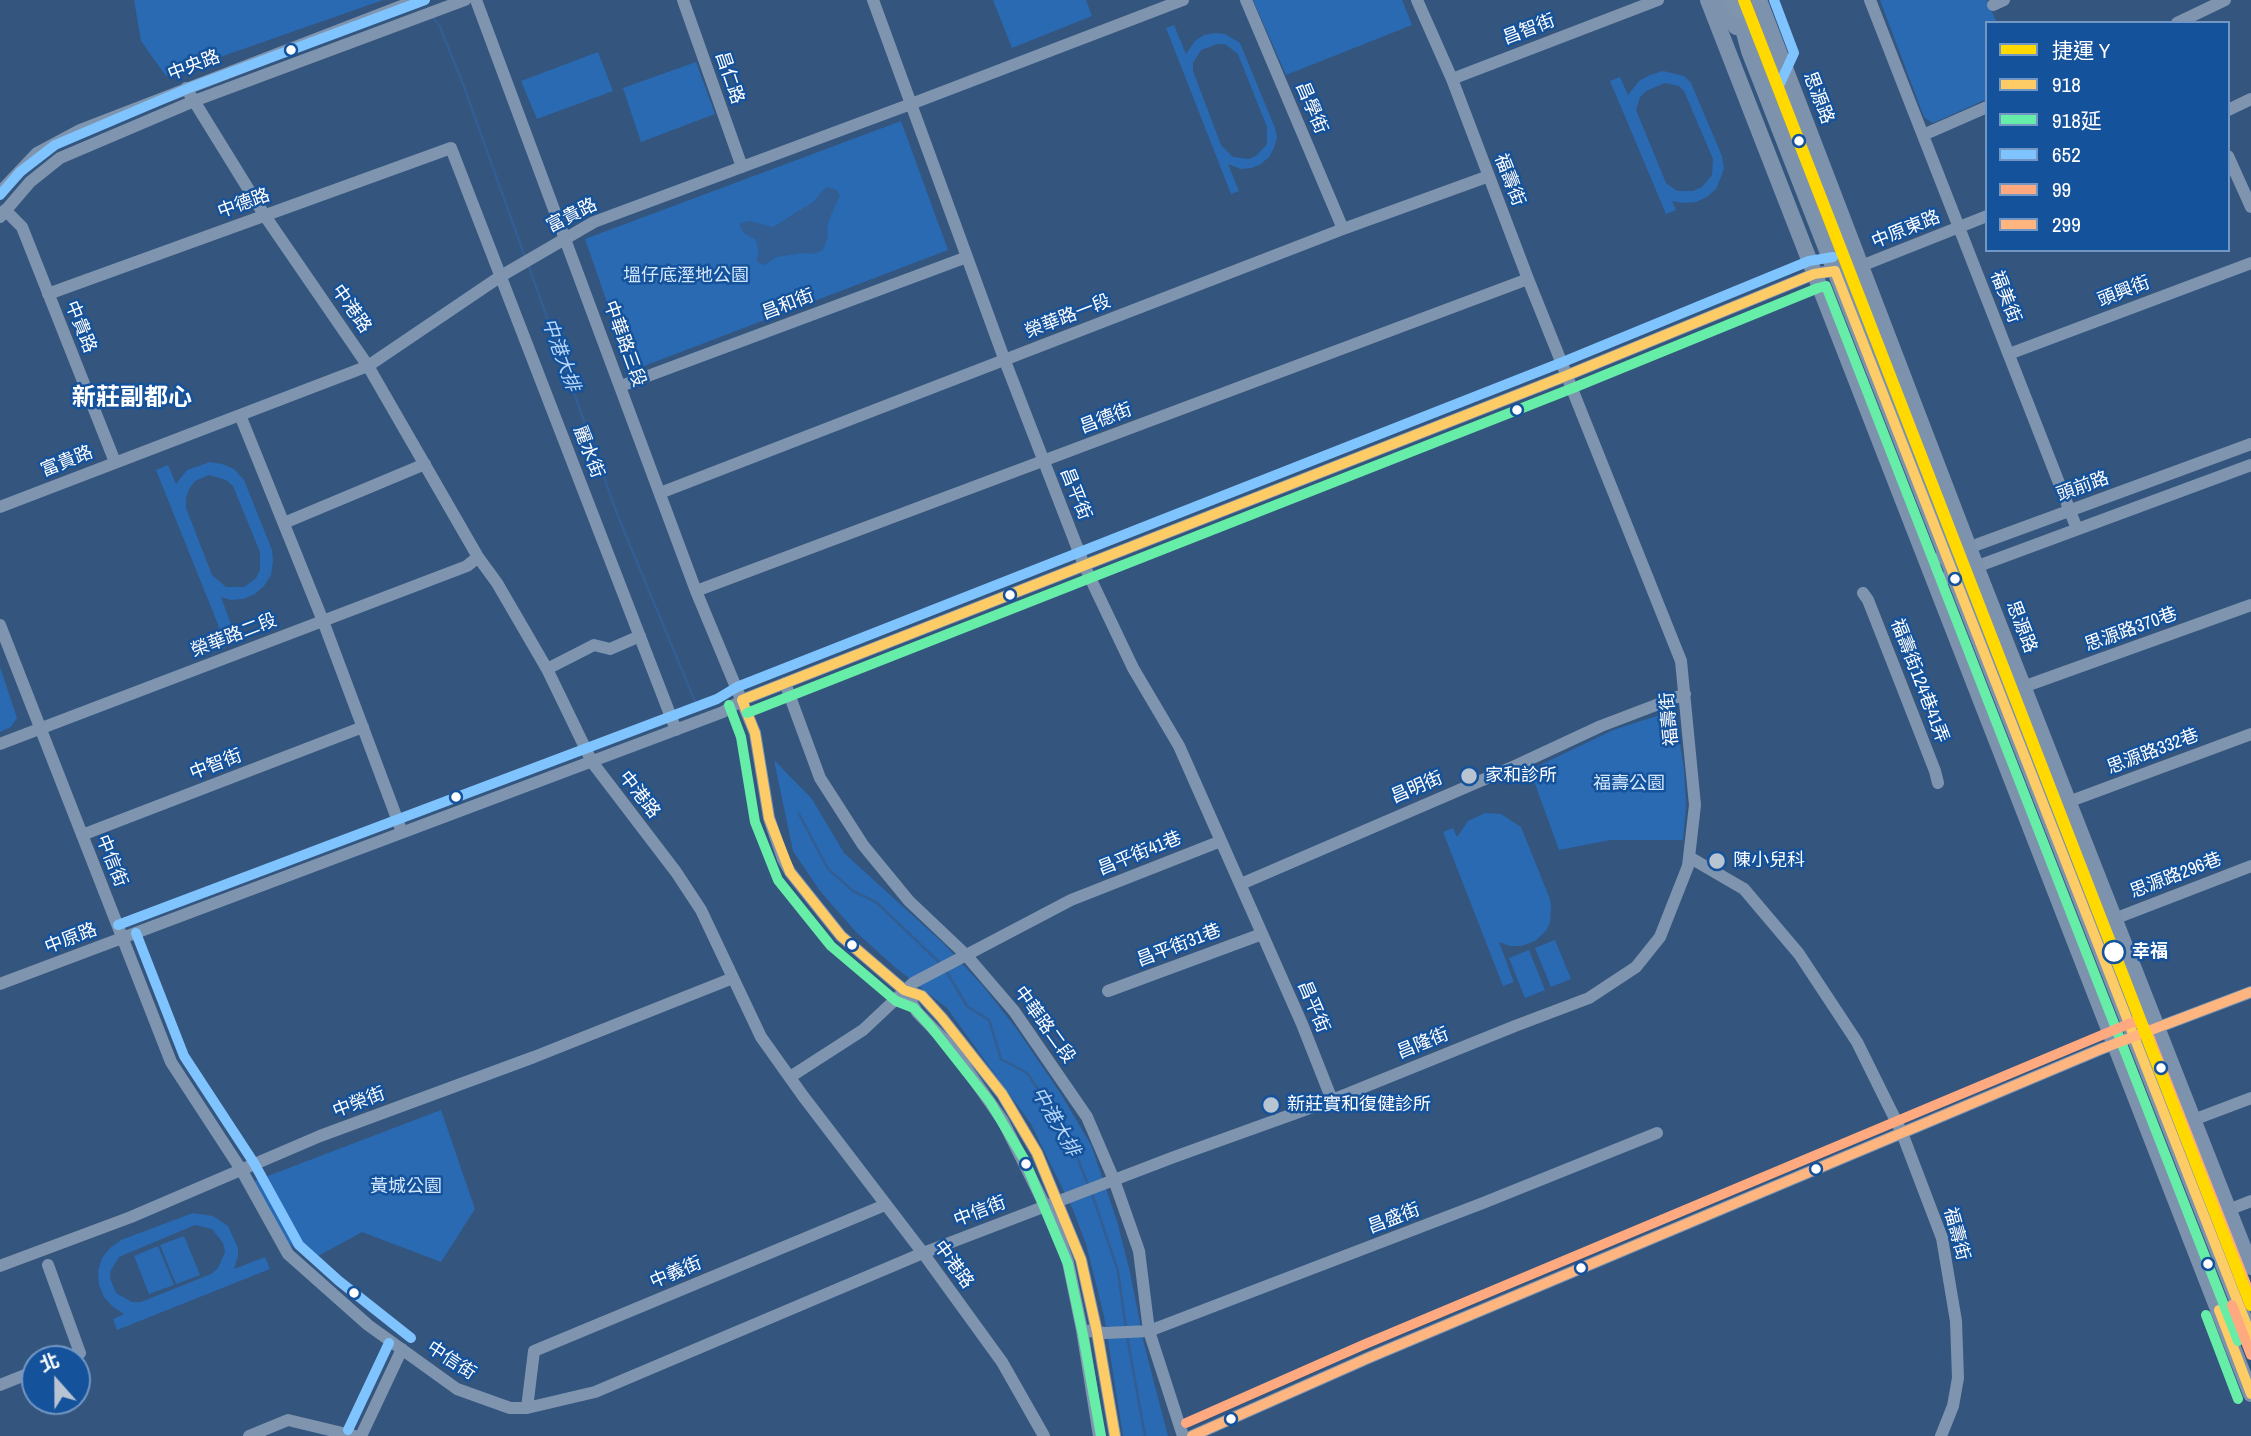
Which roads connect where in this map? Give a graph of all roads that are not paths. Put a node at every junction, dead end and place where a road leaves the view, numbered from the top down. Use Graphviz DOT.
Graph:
graph roads {
  1 [pos="417,0"];
  2 [pos="465,0"];
  3 [pos="476,0"];
  4 [pos="683,0"];
  5 [pos="873,0"];
  6 [pos="1183,0"];
  7 [pos="1246,0"];
  8 [pos="1416,0"];
  9 [pos="1658,0"];
  10 [pos="1708,0"];
  11 [pos="1721,0"];
  12 [pos="1760,0"];
  13 [pos="1870,0"];
  14 [pos="2225,0"];
  15 [pos="1735,4"];
  16 [pos="1144,6"];
  17 [pos="2181,21"];
  18 [pos="1749,51"];
  19 [pos="1780,53"];
  20 [pos="1452,79"];
  21 [pos="1763,87"];
  22 [pos="186,88"];
  23 [pos="2251,99"];
  24 [pos="194,101"];
  25 [pos="911,104"];
  26 [pos="1985,108"];
  27 [pos="2230,109"];
  28 [pos="1923,135"];
  29 [pos="451,148"];
  30 [pos="2230,159"];
  31 [pos="742,167"];
  32 [pos="1489,176"];
  33 [pos="2248,188"];
  34 [pos="0,191"];
  35 [pos="2251,207"];
  36 [pos="3,214"];
  37 [pos="265,215"];
  38 [pos="1985,217"];
  39 [pos="1959,228"];
  40 [pos="1343,229"];
  41 [pos="566,238"];
  42 [pos="967,257"];
  43 [pos="2251,263"];
  44 [pos="1861,266"];
  45 [pos="1835,271"];
  46 [pos="1814,274"];
  47 [pos="501,276"];
  48 [pos="1528,278"];
  49 [pos="48,294"];
  50 [pos="2009,354"];
  51 [pos="1005,360"];
  52 [pos="368,366"];
  53 [pos="1568,375"];
  54 [pos="621,386"];
  55 [pos="240,415"];
  56 [pos="2251,444"];
  57 [pos="1043,461"];
  58 [pos="115,462"];
  59 [pos="425,464"];
  60 [pos="2251,465"];
  61 [pos="660,493"];
  62 [pos="0,507"];
  63 [pos="2070,511"];
  64 [pos="284,523"];
  65 [pos="2077,529"];
  66 [pos="1969,547"];
  67 [pos="1946,556"];
  68 [pos="478,557"];
  69 [pos="1927,562"];
  70 [pos="1084,565"];
  71 [pos="1976,566"];
  72 [pos="1954,575"];
  73 [pos="1935,582"];
  74 [pos="696,591"];
  75 [pos="1863,593"];
  76 [pos="2251,605"];
  77 [pos="323,621"];
  78 [pos="0,625"];
  79 [pos="640,636"];
  80 [pos="547,669"];
  81 [pos="785,683"];
  82 [pos="2023,687"];
  83 [pos="1685,694"];
  84 [pos="742,700"];
  85 [pos="363,727"];
  86 [pos="40,729"];
  87 [pos="680,729"];
  88 [pos="2251,734"];
  89 [pos="0,744"];
  90 [pos="592,762"];
  91 [pos="1938,783"];
  92 [pos="2068,802"];
  93 [pos="402,832"];
  94 [pos="82,835"];
  95 [pos="1221,841"];
  96 [pos="1689,857"];
  97 [pos="2251,866"];
  98 [pos="1241,884"];
  99 [pos="2114,919"];
  100 [pos="1262,934"];
  101 [pos="123,938"];
  102 [pos="961,958"];
  103 [pos="733,978"];
  104 [pos="0,984"];
  105 [pos="909,986"];
  106 [pos="1108,991"];
  107 [pos="2251,992"];
  108 [pos="2156,1028"];
  109 [pos="2134,1036"];
  110 [pos="2116,1043"];
  111 [pos="790,1077"];
  112 [pos="2251,1098"];
  113 [pos="1332,1100"];
  114 [pos="2193,1120"];
  115 [pos="1657,1132"];
  116 [pos="1902,1133"];
  117 [pos="242,1171"];
  118 [pos="1108,1182"];
  119 [pos="2251,1201"];
  120 [pos="1052,1203"];
  121 [pos="886,1205"];
  122 [pos="2228,1210"];
  123 [pos="923,1253"];
  124 [pos="48,1265"];
  125 [pos="0,1266"];
  126 [pos="2251,1267"];
  127 [pos="1082,1330"];
  128 [pos="1101,1332"];
  129 [pos="1146,1332"];
  130 [pos="2251,1336"];
  131 [pos="77,1345"];
  132 [pos="402,1349"];
  133 [pos="21,1377"];
  134 [pos="0,1385"];
  135 [pos="2251,1394"];
  136 [pos="527,1408"];
  137 [pos="248,1436"];
  138 [pos="355,1436"];
  139 [pos="361,1436"];
  140 [pos="1044,1436"];
  141 [pos="1099,1436"];
  142 [pos="1115,1436"];
  143 [pos="1183,1436"];
  144 [pos="1192,1436"];
  145 [pos="1941,1436"];
  1 -- 22 [label="street, 中央路"];
  2 -- 24 [label="street, 中央路"];
  3 -- 41 [label="street, 中華路三段"];
  4 -- 31 [label="street, 昌仁路"];
  5 -- 25 [label="street, 昌平街"];
  6 -- 16 [label="street, 富貴路"];
  7 -- 40 [label="street, 昌學街"];
  8 -- 20 [label="street, 福壽街"];
  9 -- 20 [label="street, 昌智街"];
  10 -- 46 [label="main road"];
  11 -- 18 [label="main road"];
  12 -- 19 [label="main road, 思源路"];
  13 -- 28 [label="street, 福美街"];
  14 -- 17 [label="street"];
  15 -- 18 [label="main road"];
  16 -- 25 [label="street, 富貴路"];
  18 -- 21 [label="main road"];
  19 -- 21 [label="main road"];
  19 -- 44 [label="main road, 思源路"];
  20 -- 32 [label="street, 福壽街"];
  21 -- 45 [label="main road"];
  22 -- 24 [label="street, 中港路"];
  22 -- 34 [label="street, 中央路"];
  23 -- 27 [label="street"];
  24 -- 36 [label="street, 中央路"];
  24 -- 37 [label="street, 中港路"];
  25 -- 31 [label="street, 富貴路"];
  25 -- 42 [label="street, 昌平街"];
  26 -- 28 [label="street"];
  28 -- 39 [label="street, 福美街"];
  29 -- 37 [label="street, 中德路"];
  29 -- 47 [label="street, 麗水街"];
  30 -- 33 [label="street"];
  31 -- 41 [label="street, 富貴路"];
  32 -- 40 [label="street, 榮華路一段"];
  32 -- 48 [label="street, 福壽街"];
  33 -- 35 [label="street"];
  36 -- 49 [label="street, 中貴路"];
  37 -- 49 [label="street, 中德路"];
  37 -- 52 [label="street, 中港路"];
  38 -- 39 [label="street, 中原東路"];
  39 -- 44 [label="street, 中原東路"];
  39 -- 50 [label="street, 福美街"];
  40 -- 51 [label="street, 榮華路一段"];
  41 -- 47 [label="street, 富貴路"];
  41 -- 54 [label="street, 中華路三段"];
  42 -- 51 [label="street, 昌平街"];
  42 -- 54 [label="street, 昌和街"];
  43 -- 50 [label="street, 頭興街"];
  44 -- 45 [label="street, 中原東路"];
  44 -- 66 [label="main road, 思源路"];
  45 -- 46 [label="street, 中原路"];
  45 -- 67 [label="main road"];
  46 -- 53 [label="street, 中原路"];
  46 -- 69 [label="main road"];
  47 -- 52 [label="street, 富貴路"];
  47 -- 79 [label="street, 麗水街"];
  48 -- 53 [label="street, 福壽街"];
  48 -- 57 [label="street, 昌德街"];
  49 -- 58 [label="street, 中貴路"];
  50 -- 63 [label="street, 福美街"];
  51 -- 57 [label="street, 昌平街"];
  51 -- 61 [label="street, 榮華路一段"];
  52 -- 55 [label="street, 富貴路"];
  52 -- 59 [label="street, 中港路"];
  53 -- 70 [label="street, 中原路"];
  53 -- 83 [label="street, 福壽街"];
  54 -- 61 [label="street, 中華路三段"];
  55 -- 58 [label="street, 富貴路"];
  55 -- 64 [label="street"];
  56 -- 63 [label="street, 頭前路"];
  57 -- 70 [label="street, 昌平街"];
  57 -- 74 [label="street, 昌德街"];
  58 -- 62 [label="street, 富貴路"];
  59 -- 64 [label="street"];
  59 -- 68 [label="street, 中港路"];
  60 -- 65 [label="street"];
  61 -- 74 [label="street, 中華路三段"];
  63 -- 65 [label="street, 福美街"];
  63 -- 66 [label="street, 頭前路"];
  64 -- 77 [label="street"];
  65 -- 71 [label="street"];
  66 -- 67 [label="street, 頭前路"];
  66 -- 71 [label="main road, 思源路"];
  67 -- 69 [label="street, 頭前路"];
  67 -- 72 [label="main road"];
  68 -- 77 [label="street, 榮華路二段"];
  68 -- 80 [label="street, 中港路"];
  69 -- 73 [label="main road"];
  70 -- 81 [label="street, 中原路"];
  70 -- 95 [label="street, 昌平街"];
  71 -- 72 [label="street"];
  71 -- 82 [label="main road, 思源路"];
  72 -- 73 [label="street"];
  72 -- 109 [label="main road"];
  73 -- 110 [label="main road"];
  74 -- 84 [label="street, 中華路三段"];
  75 -- 91 [label="street, 福壽街124巷41弄"];
  76 -- 82 [label="street, 思源路370巷"];
  77 -- 85 [label="street"];
  77 -- 86 [label="street, 榮華路二段"];
  78 -- 86 [label="street, 中信街"];
  79 -- 80 [label="street"];
  79 -- 87 [label="street, 麗水街"];
  80 -- 90 [label="street, 中港路"];
  81 -- 84 [label="street, 中原路"];
  81 -- 102 [label="street, 中華路二段"];
  82 -- 92 [label="main road, 思源路"];
  83 -- 96 [label="street, 福壽街"];
  83 -- 98 [label="street, 昌明街"];
  84 -- 87 [label="street, 中原路"];
  84 -- 105 [label="street"];
  85 -- 93 [label="street"];
  85 -- 94 [label="street, 中智街"];
  86 -- 89 [label="street, 榮華路二段"];
  86 -- 94 [label="street, 中信街"];
  87 -- 90 [label="street, 中原路"];
  88 -- 92 [label="street, 思源路332巷"];
  90 -- 93 [label="street, 中原路"];
  90 -- 103 [label="street, 中港路"];
  92 -- 99 [label="main road, 思源路"];
  93 -- 101 [label="street, 中原路"];
  94 -- 101 [label="street, 中信街"];
  95 -- 98 [label="street, 昌平街"];
  95 -- 102 [label="street, 昌平街41巷"];
  96 -- 113 [label="street, 昌隆街"];
  96 -- 116 [label="street, 福壽街"];
  97 -- 99 [label="street, 思源路296巷"];
  98 -- 100 [label="street, 昌平街"];
  99 -- 108 [label="main road, 思源路"];
  100 -- 106 [label="street, 昌平街31巷"];
  100 -- 113 [label="street, 昌平街"];
  101 -- 104 [label="street, 中原路"];
  101 -- 117 [label="street, 中信街"];
  102 -- 105 [label="street, 昌平街41巷"];
  102 -- 118 [label="street, 中華路二段"];
  103 -- 111 [label="street, 中港路"];
  103 -- 117 [label="street, 中榮街"];
  105 -- 111 [label="street, 昌平街41巷"];
  105 -- 120 [label="street"];
  107 -- 108 [label="street"];
  108 -- 109 [label="street"];
  108 -- 114 [label="main road, 思源路"];
  109 -- 110 [label="street"];
  109 -- 130 [label="main road"];
  110 -- 116 [label="street"];
  110 -- 135 [label="main road"];
  111 -- 121 [label="street, 中港路"];
  112 -- 114 [label="street"];
  113 -- 118 [label="street, 昌隆街"];
  114 -- 122 [label="main road, 思源路"];
  115 -- 129 [label="street, 昌盛街"];
  116 -- 144 [label="street"];
  116 -- 145 [label="street, 福壽街"];
  117 -- 125 [label="street, 中榮街"];
  117 -- 132 [label="street, 中信街"];
  118 -- 120 [label="street, 中信街"];
  118 -- 129 [label="street, 中華路二段"];
  119 -- 122 [label="street"];
  120 -- 123 [label="street, 中信街"];
  120 -- 127 [label="street"];
  120 -- 128 [label="street"];
  121 -- 123 [label="street, 中港路"];
  121 -- 136 [label="street, 中義街"];
  122 -- 126 [label="main road, 思源路"];
  123 -- 136 [label="street, 中信街"];
  123 -- 140 [label="street, 中港路"];
  124 -- 131 [label="street"];
  127 -- 128 [label="street"];
  127 -- 141 [label="street"];
  128 -- 129 [label="street, 昌盛街"];
  128 -- 142 [label="street"];
  129 -- 143 [label="street, 中華路二段"];
  132 -- 136 [label="street, 中信街"];
  132 -- 139 [label="street"];
  133 -- 134 [label="street"];
  137 -- 138 [label="street"];
}
